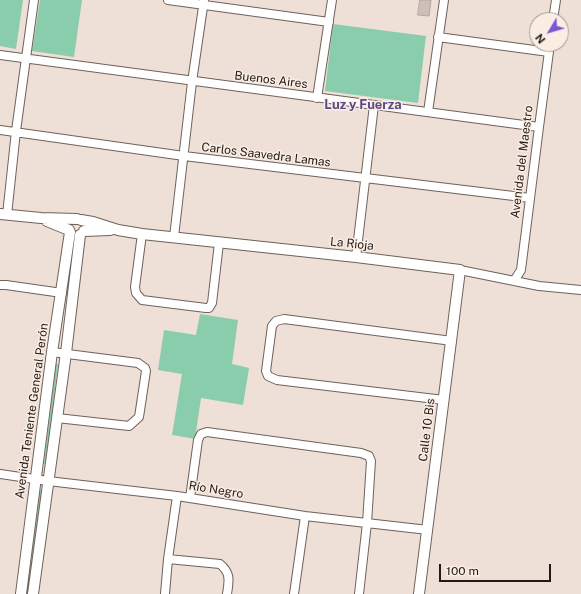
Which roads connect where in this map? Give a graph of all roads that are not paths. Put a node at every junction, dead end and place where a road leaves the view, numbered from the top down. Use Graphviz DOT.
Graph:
graph roads {
  1 [pos="34,0"];
  2 [pos="168,0"];
  3 [pos="332,0"];
  4 [pos="444,0"];
  5 [pos="556,0"];
  6 [pos="204,2"];
  7 [pos="554,12"];
  8 [pos="329,22"];
  9 [pos="438,37"];
  10 [pos="529,46"];
  11 [pos="549,52"];
  12 [pos="0,55"];
  13 [pos="26,58"];
  14 [pos="192,82"];
  15 [pos="317,98"];
  16 [pos="374,105"];
  17 [pos="428,112"];
  18 [pos="538,127"];
  19 [pos="0,130"];
  20 [pos="16,132"];
  21 [pos="184,156"];
  22 [pos="366,179"];
  23 [pos="530,198"];
  24 [pos="3,214"];
  25 [pos="41,218"];
  26 [pos="79,219"];
  27 [pos="118,230"];
  28 [pos="76,232"];
  29 [pos="142,234"];
  30 [pos="174,237"];
  31 [pos="219,243"];
  32 [pos="356,257"];
  33 [pos="460,270"];
  34 [pos="514,281"];
  35 [pos="0,285"];
  36 [pos="581,290"];
  37 [pos="62,293"];
  38 [pos="452,341"];
  39 [pos="52,352"];
  40 [pos="66,354"];
  41 [pos="444,400"];
  42 [pos="57,418"];
  43 [pos="0,474"];
  44 [pos="36,479"];
  45 [pos="48,481"];
  46 [pos="177,496"];
  47 [pos="190,498"];
  48 [pos="305,516"];
  49 [pos="367,523"];
  50 [pos="428,530"];
  51 [pos="168,559"];
  52 [pos="21,594"];
  53 [pos="33,594"];
  54 [pos="165,594"];
  55 [pos="227,594"];
  56 [pos="294,594"];
  57 [pos="359,594"];
  58 [pos="419,594"];
  1 -- 13 [label="street"];
  2 -- 6 [label="street"];
  3 -- 8 [label="street"];
  4 -- 9 [label="street"];
  5 -- 7 [label="street"];
  6 -- 8 [label="street"];
  6 -- 14 [label="street"];
  8 -- 15 [label="street"];
  9 -- 10 [label="street"];
  9 -- 17 [label="street"];
  11 -- 18 [label="street, Avenida del Maestro"];
  12 -- 13 [label="street, Buenos Aires"];
  13 -- 14 [label="street, Buenos Aires"];
  13 -- 20 [label="street"];
  14 -- 15 [label="street, Buenos Aires"];
  14 -- 21 [label="street"];
  15 -- 16 [label="street, Buenos Aires"];
  16 -- 17 [label="street, Buenos Aires"];
  16 -- 22 [label="street"];
  17 -- 18 [label="street, Buenos Aires"];
  18 -- 23 [label="street, Avenida del Maestro"];
  19 -- 20 [label="street, Carlos Saavedra Lamas"];
  20 -- 21 [label="street, Carlos Saavedra Lamas"];
  20 -- 24 [label="street"];
  21 -- 22 [label="street, Carlos Saavedra Lamas"];
  21 -- 30 [label="street"];
  22 -- 23 [label="street, Carlos Saavedra Lamas"];
  22 -- 32 [label="street"];
  23 -- 34 [label="street, Avenida del Maestro"];
  24 -- 25 [label="main road, La Rioja"];
  25 -- 26 [label="main road, La Rioja"];
  25 -- 28 [label="main road, La Rioja"];
  26 -- 27 [label="main road, La Rioja"];
  26 -- 28 [label="main road"];
  26 -- 28 [label="main road"];
  27 -- 28 [label="main road, La Rioja"];
  27 -- 29 [label="main road, La Rioja"];
  28 -- 37 [label="main road, Avenida Teniente General Perón"];
  28 -- 40 [label="main road, Avenida Teniente General Perón"];
  29 -- 30 [label="main road, La Rioja"];
  29 -- 31 [label="street"];
  30 -- 31 [label="main road, La Rioja"];
  31 -- 32 [label="main road, La Rioja"];
  32 -- 33 [label="main road, La Rioja"];
  33 -- 34 [label="street, La Rioja"];
  33 -- 38 [label="main road, Calle 10 Bis"];
  34 -- 36 [label="street, La Rioja"];
  35 -- 37 [label="street"];
  37 -- 39 [label="main road, Avenida Teniente General Perón"];
  38 -- 41 [label="main road, Calle 10 Bis"];
  38 -- 41 [label="street"];
  39 -- 40 [label="street"];
  39 -- 44 [label="main road, Avenida Teniente General Perón"];
  40 -- 42 [label="main road, Avenida Teniente General Perón"];
  40 -- 42 [label="street"];
  41 -- 50 [label="main road, Calle 10 Bis"];
  42 -- 45 [label="main road, Avenida Teniente General Perón"];
  43 -- 44 [label="street, Río Negro"];
  44 -- 45 [label="street, Río Negro"];
  44 -- 52 [label="main road, Avenida Teniente General Perón"];
  45 -- 46 [label="street, Río Negro"];
  45 -- 53 [label="main road, Avenida Teniente General Perón"];
  46 -- 47 [label="street, Río Negro"];
  46 -- 51 [label="street"];
  47 -- 48 [label="street, Río Negro"];
  47 -- 49 [label="street"];
  48 -- 49 [label="street, Río Negro"];
  48 -- 56 [label="street"];
  49 -- 50 [label="street, Río Negro"];
  49 -- 57 [label="street"];
  50 -- 58 [label="main road, Calle 10 Bis"];
  51 -- 54 [label="street"];
  51 -- 55 [label="street"];
}
